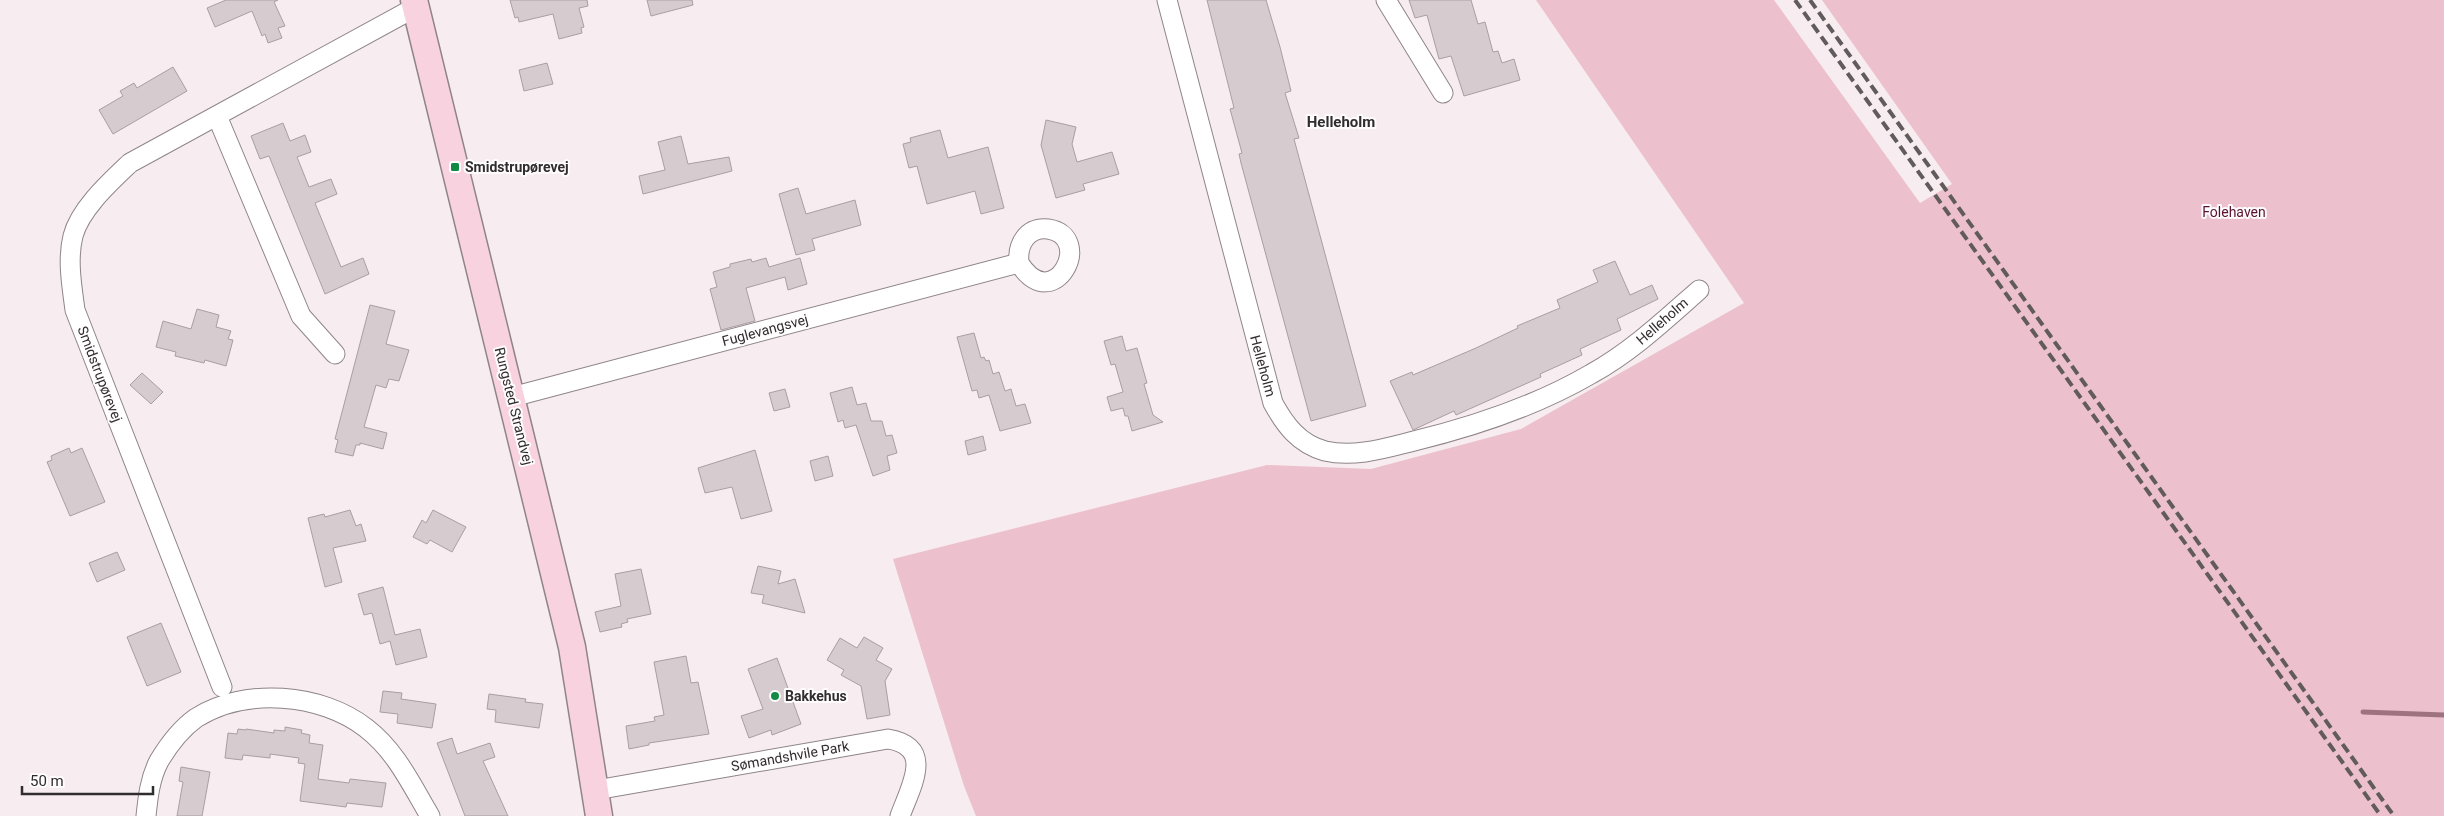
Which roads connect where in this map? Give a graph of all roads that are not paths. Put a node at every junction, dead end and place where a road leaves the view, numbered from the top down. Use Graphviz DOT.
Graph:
graph roads {
  1 [pos="1167,0"];
  2 [pos="1386,0"];
  3 [pos="415,3"];
  4 [pos="1443,93"];
  5 [pos="217,116"];
  6 [pos="1018,263"];
  7 [pos="1698,290"];
  8 [pos="335,354"];
  9 [pos="512,397"];
  10 [pos="222,687"];
  11 [pos="596,790"];
  12 [pos="146,816"];
  13 [pos="430,816"];
  14 [pos="599,816"];
  15 [pos="900,816"];
  1 -- 7 [label="street, Helleholm"];
  2 -- 4 [label="street"];
  3 -- 5 [label="street, Smidstrupørevej"];
  3 -- 9 [label="main road, Rungsted Strandvej"];
  5 -- 8 [label="street"];
  5 -- 10 [label="street, Smidstrupørevej"];
  6 -- 9 [label="street, Fuglevangsvej"];
  9 -- 11 [label="main road, Rungsted Strandvej"];
  11 -- 14 [label="main road, Rungsted Strandvej"];
  11 -- 15 [label="street, Sømandshvile Park"];
  12 -- 13 [label="street"];
}
